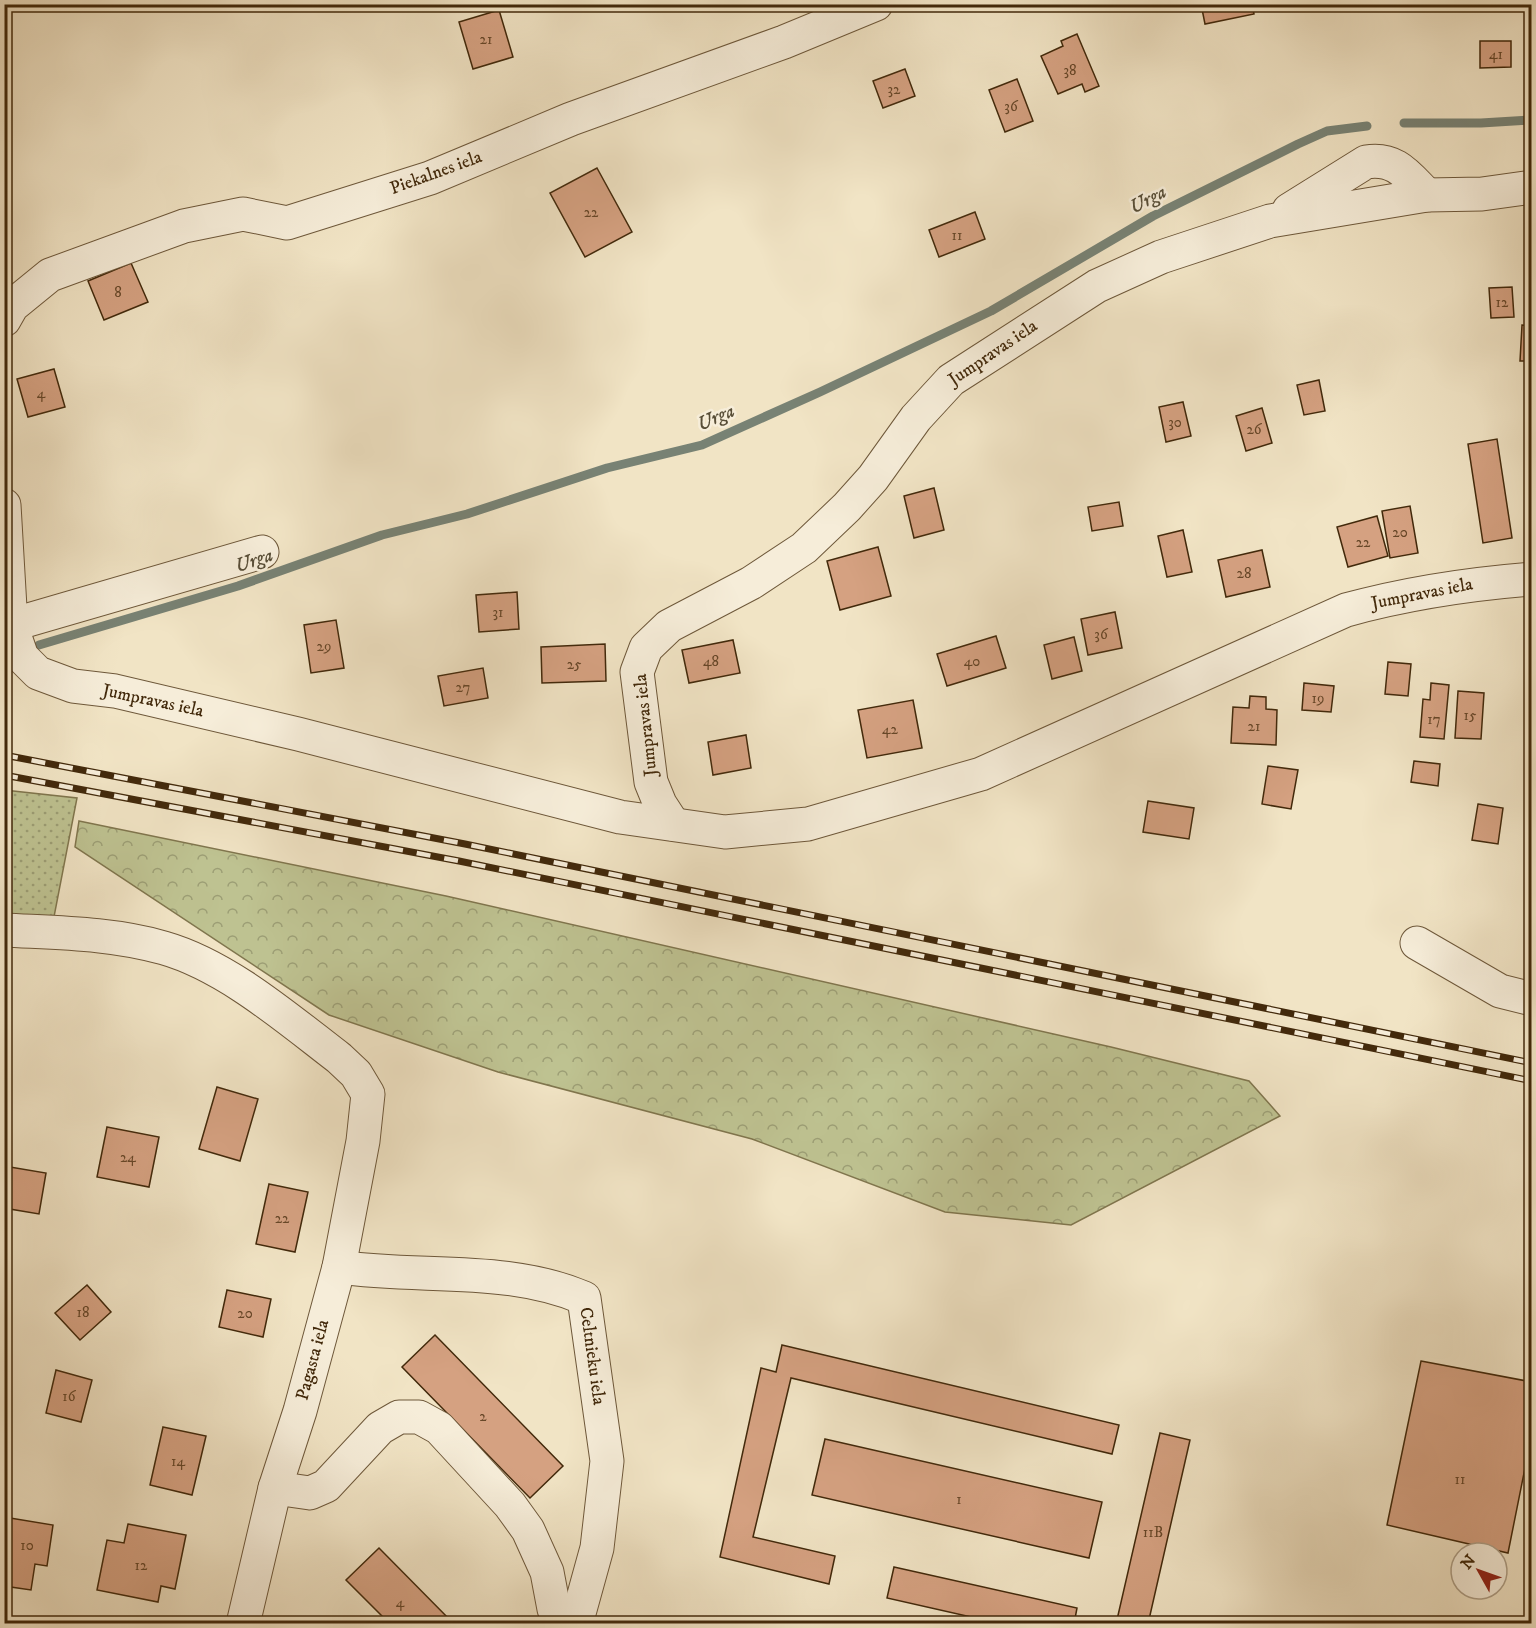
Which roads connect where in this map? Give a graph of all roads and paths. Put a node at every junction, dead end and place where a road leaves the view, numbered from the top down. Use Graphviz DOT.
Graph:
graph roads {
  1 [pos="876,4"];
  2 [pos="1532,187"];
  3 [pos="4,320"];
  4 [pos="4,505"];
  5 [pos="262,552"];
  6 [pos="1532,579"];
  7 [pos="11,625"];
  8 [pos="673,824"];
  9 [pos="4,930"];
  10 [pos="1417,943"];
  11 [pos="1532,999"];
  12 [pos="339,1267"];
  13 [pos="275,1488"];
  14 [pos="243,1623"];
  15 [pos="562,1623"];
  16 [pos="576,1623"];
  1 -- 3 [label="street, Piekalnes iela"];
  2 -- 8 [label="street, Jumpravas iela"];
  4 -- 7 [label="street"];
  5 -- 7 [label="street"];
  6 -- 8 [label="street, Jumpravas iela"];
  7 -- 8 [label="street, Jumpravas iela"];
  9 -- 12 [label="street, Pagasta iela"];
  10 -- 11 [label="street"];
  12 -- 13 [label="street, Pagasta iela"];
  12 -- 16 [label="street, Celtnieku iela"];
  13 -- 14 [label="street, Pagasta iela"];
  13 -- 15 [label="street"];
}
